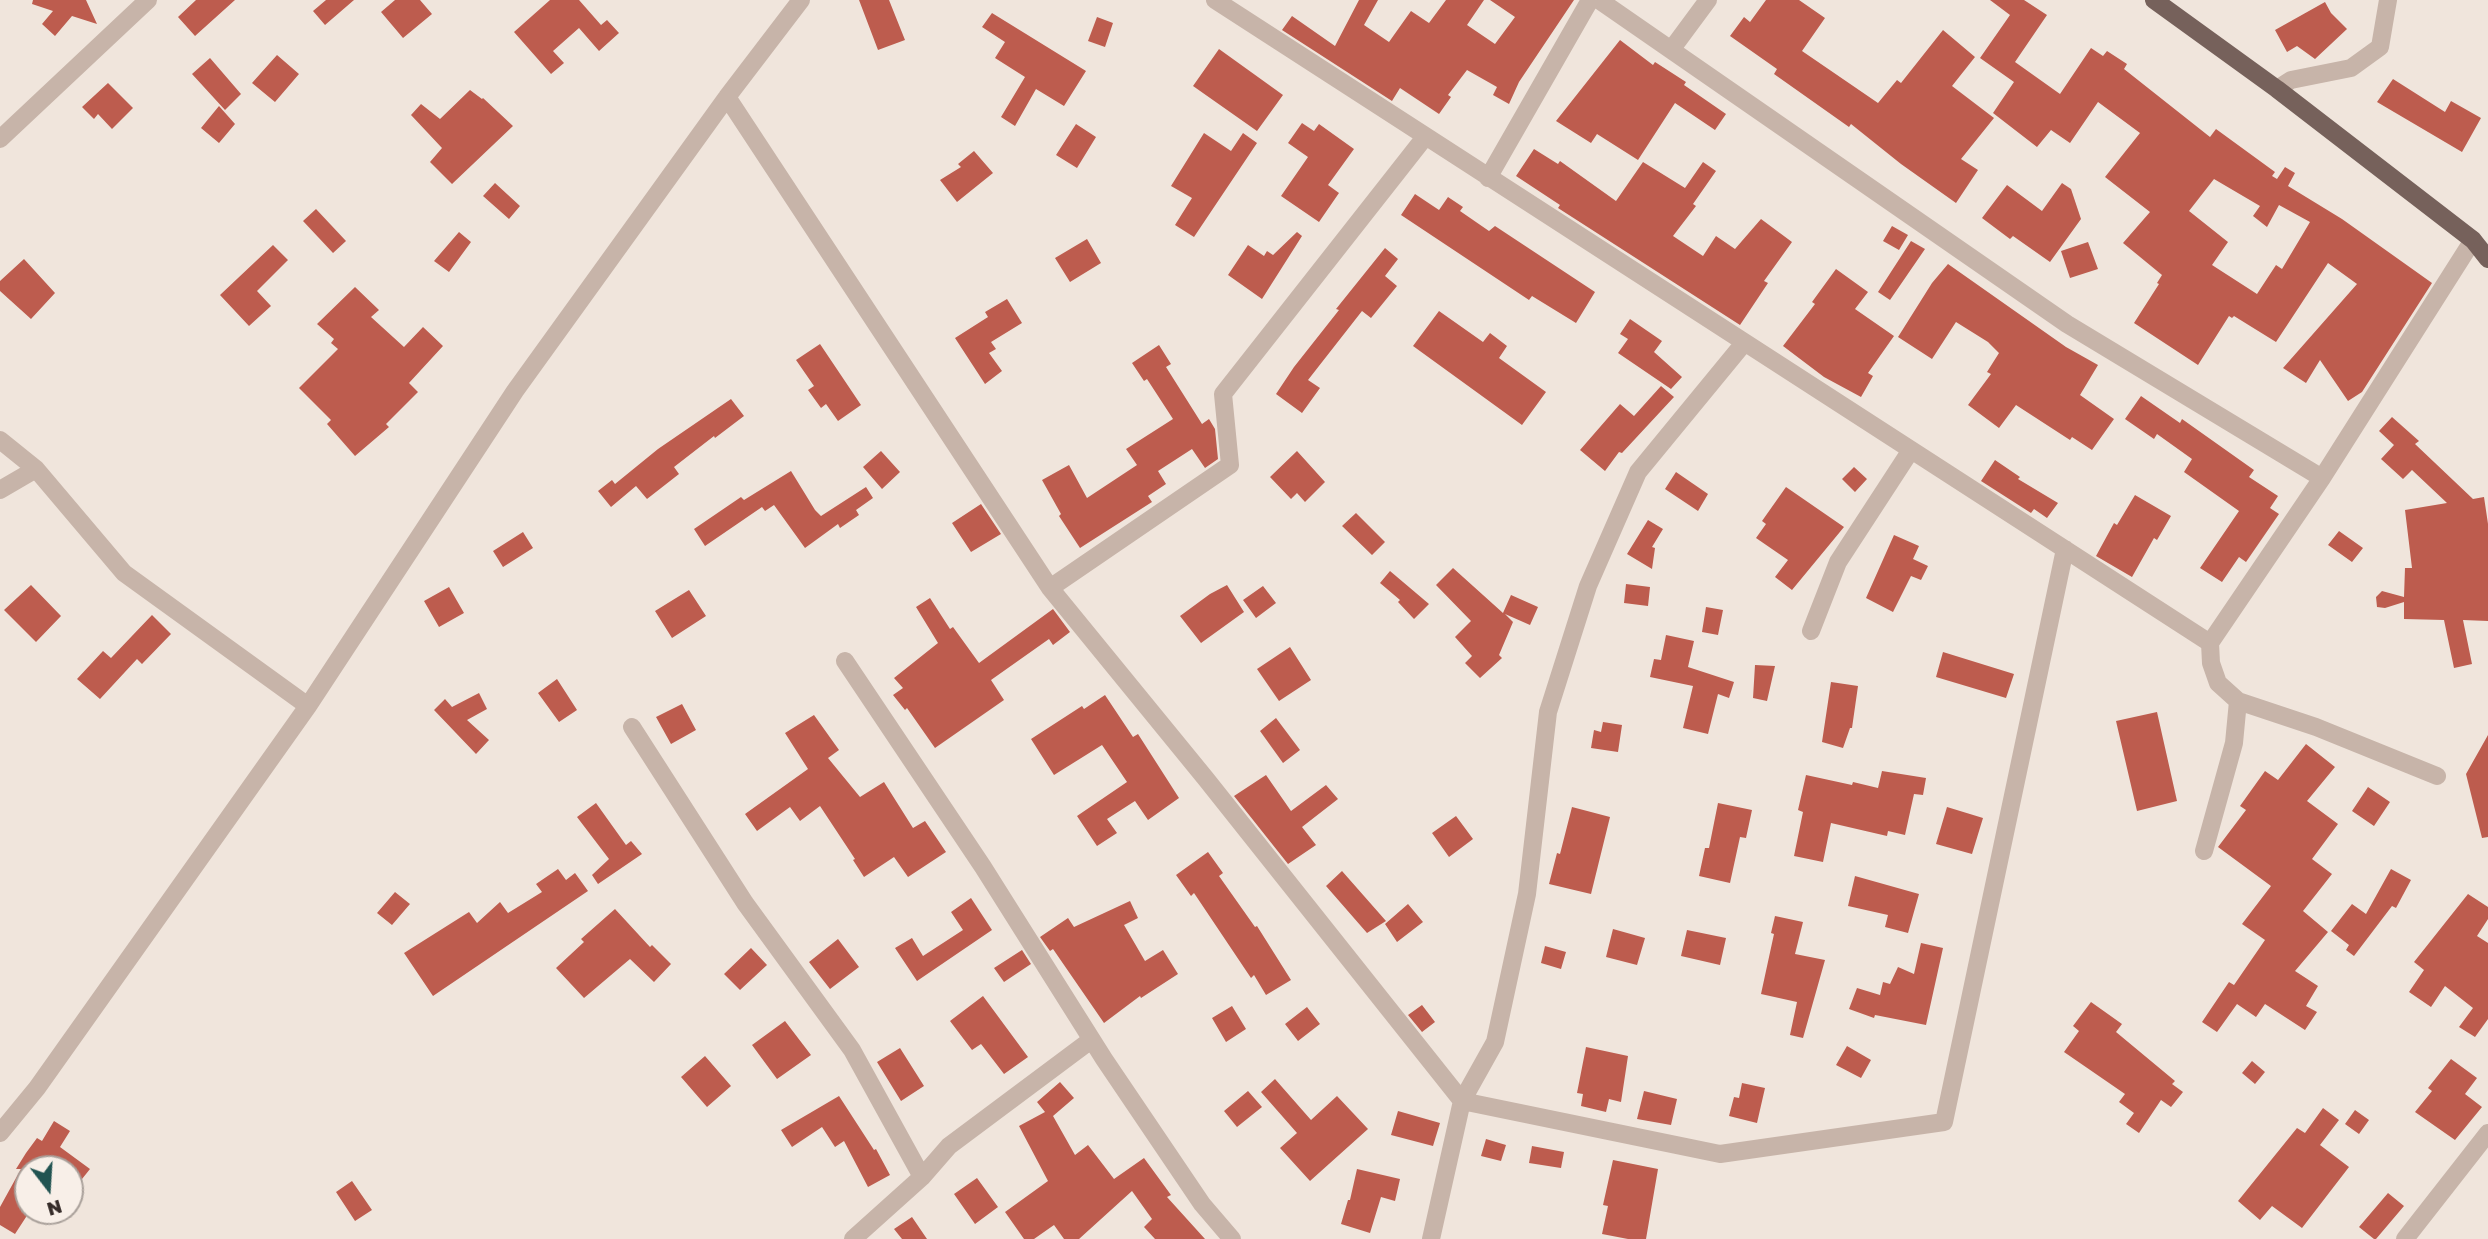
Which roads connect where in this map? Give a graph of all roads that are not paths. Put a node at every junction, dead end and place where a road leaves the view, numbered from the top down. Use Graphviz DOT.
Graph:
graph roads {
  1 [pos="148,0"];
  2 [pos="1215,0"];
  3 [pos="1590,0"];
  4 [pos="1599,0"];
  5 [pos="1708,0"];
  6 [pos="2154,0"];
  7 [pos="2388,0"];
  8 [pos="792,3"];
  9 [pos="1671,50"];
  10 [pos="2277,89"];
  11 [pos="727,97"];
  12 [pos="1425,137"];
  13 [pos="0,139"];
  14 [pos="1488,178"];
  15 [pos="2473,240"];
  16 [pos="2488,259"];
  17 [pos="1744,343"];
  18 [pos="0,440"];
  19 [pos="1911,450"];
  20 [pos="36,469"];
  21 [pos="2322,478"];
  22 [pos="0,490"];
  23 [pos="2065,549"];
  24 [pos="1050,588"];
  25 [pos="1811,631"];
  26 [pos="2210,643"];
  27 [pos="845,661"];
  28 [pos="2238,701"];
  29 [pos="308,705"];
  30 [pos="632,727"];
  31 [pos="2437,776"];
  32 [pos="2204,851"];
  33 [pos="1091,1040"];
  34 [pos="1462,1101"];
  35 [pos="0,1133"];
  36 [pos="2488,1133"];
  37 [pos="922,1177"];
  38 [pos="853,1239"];
  39 [pos="1232,1239"];
  40 [pos="1431,1239"];
  41 [pos="2404,1239"];
  1 -- 13 [label="street"];
  2 -- 12 [label="street"];
  3 -- 14 [label="street"];
  4 -- 9 [label="street"];
  5 -- 9 [label="street"];
  6 -- 10 [label="main road"];
  7 -- 10 [label="street"];
  8 -- 11 [label="street"];
  9 -- 21 [label="street"];
  10 -- 15 [label="main road"];
  11 -- 24 [label="street"];
  11 -- 29 [label="street"];
  12 -- 14 [label="street"];
  12 -- 24 [label="street"];
  14 -- 17 [label="street"];
  15 -- 16 [label="main road"];
  15 -- 21 [label="street"];
  17 -- 19 [label="street"];
  17 -- 34 [label="street"];
  18 -- 20 [label="street"];
  19 -- 23 [label="street"];
  19 -- 25 [label="street"];
  20 -- 22 [label="street"];
  20 -- 29 [label="street"];
  21 -- 26 [label="street"];
  23 -- 26 [label="street"];
  23 -- 34 [label="street"];
  24 -- 34 [label="street"];
  26 -- 28 [label="street"];
  27 -- 33 [label="street"];
  28 -- 31 [label="street"];
  28 -- 32 [label="street"];
  29 -- 35 [label="street"];
  30 -- 37 [label="street"];
  33 -- 37 [label="street"];
  33 -- 39 [label="street"];
  34 -- 40 [label="street"];
  36 -- 41 [label="street"];
  37 -- 38 [label="street"];
}
